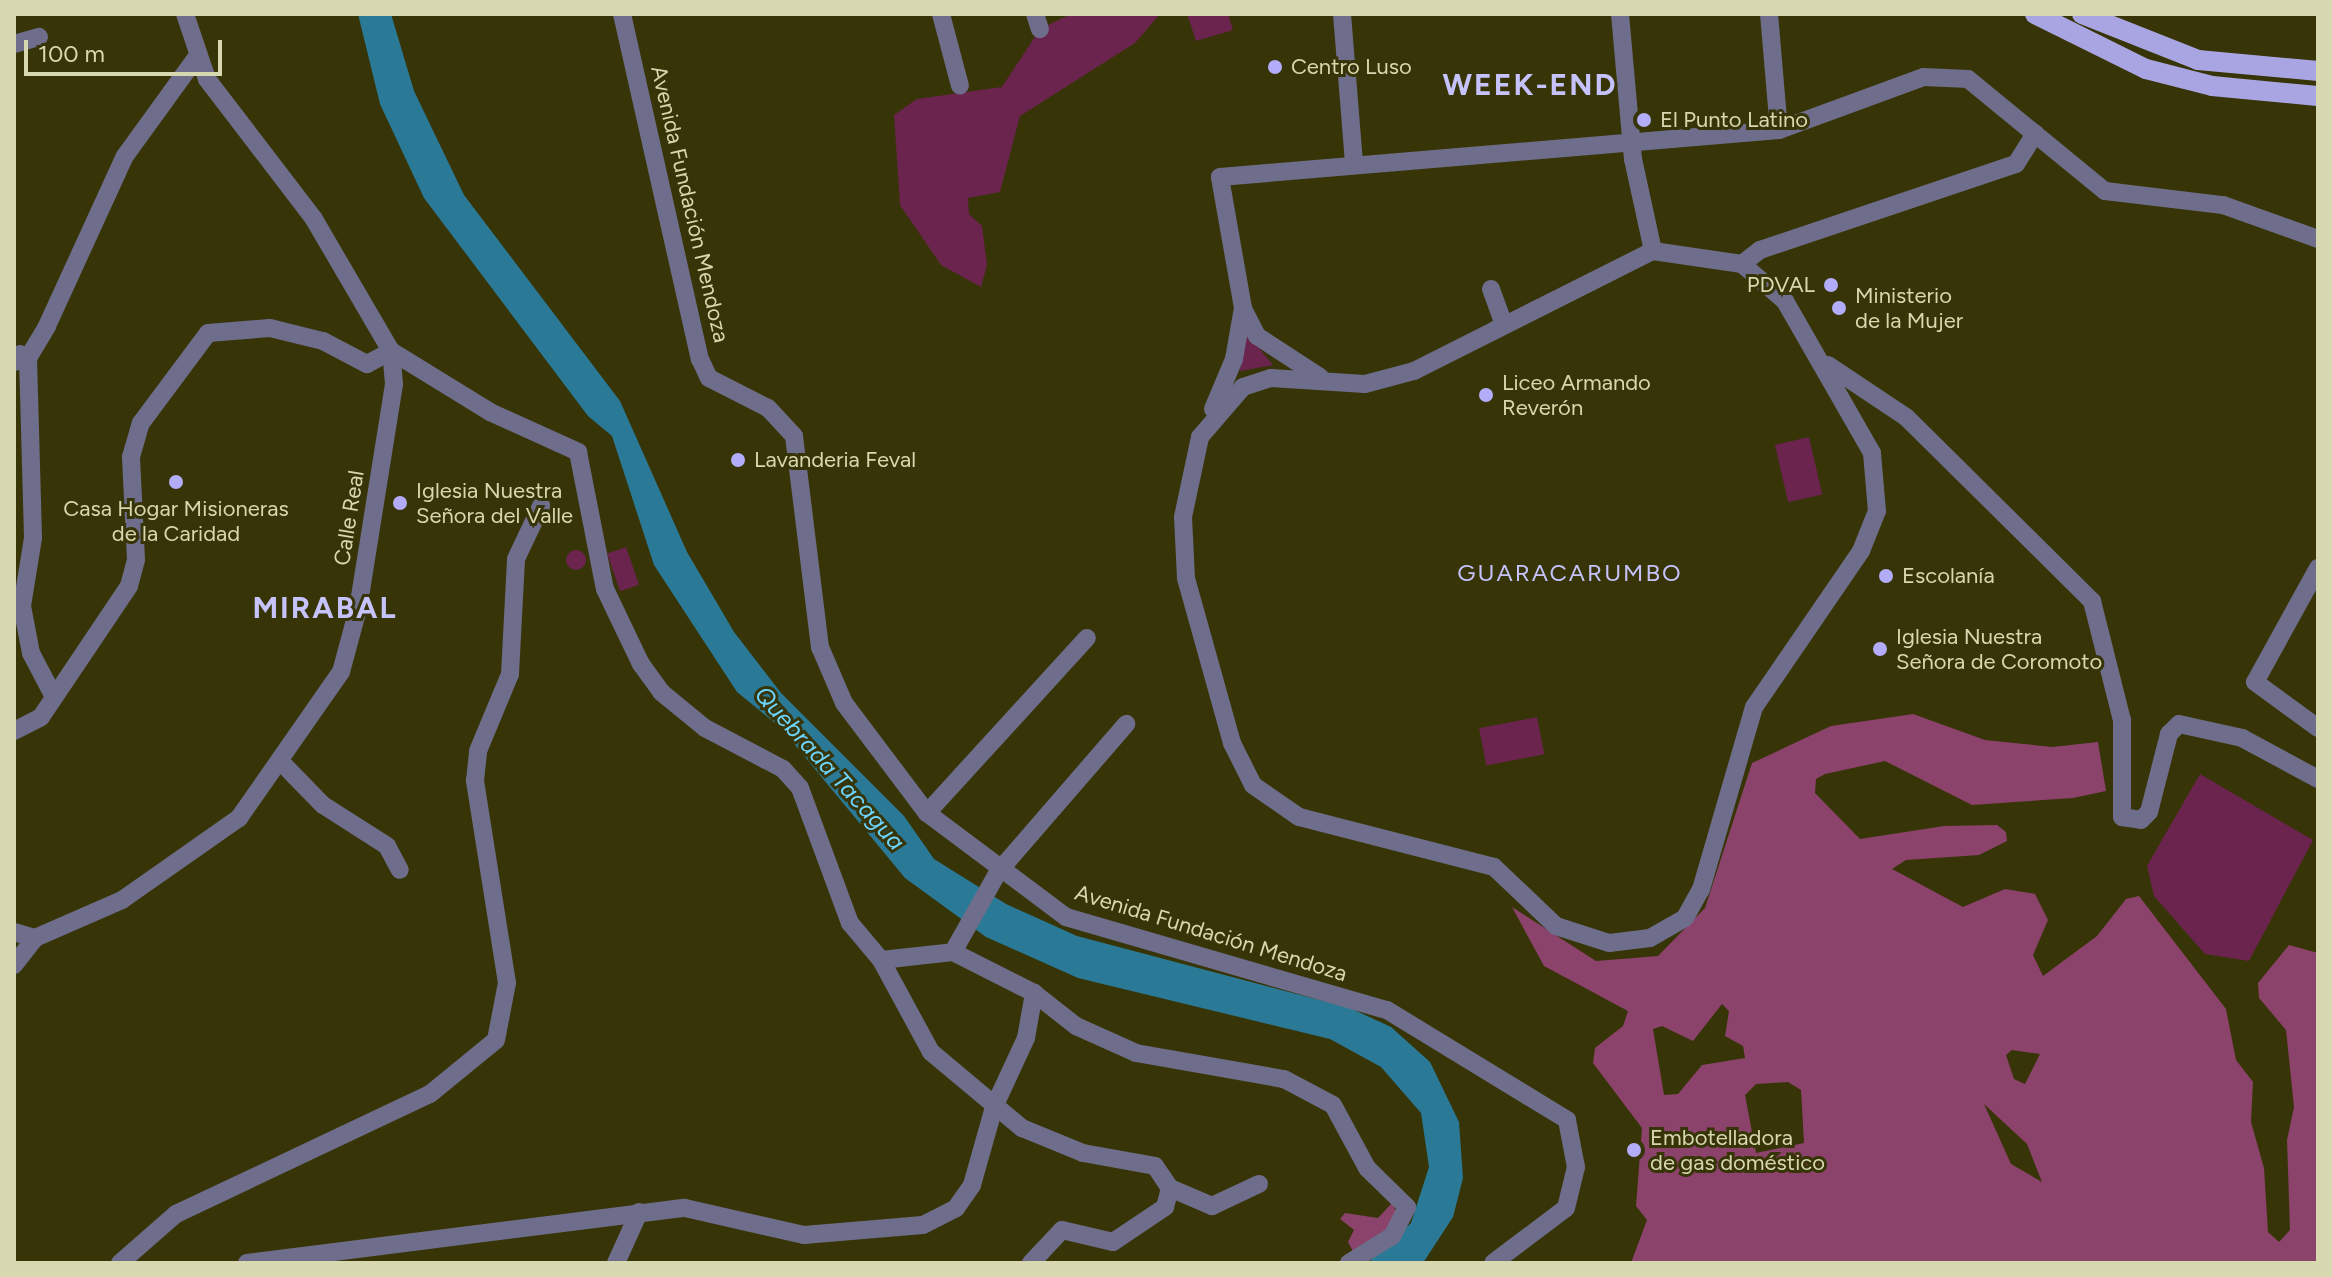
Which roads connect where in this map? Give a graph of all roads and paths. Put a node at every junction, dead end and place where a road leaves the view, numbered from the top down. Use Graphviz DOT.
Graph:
graph roads {
  1 [pos="185,14"];
  2 [pos="622,14"];
  3 [pos="941,14"];
  4 [pos="1342,14"];
  5 [pos="1620,14"];
  6 [pos="1769,14"];
  7 [pos="2035,14"];
  8 [pos="2082,14"];
  9 [pos="39,37"];
  10 [pos="14,44"];
  11 [pos="196,58"];
  12 [pos="2318,71"];
  13 [pos="960,86"];
  14 [pos="2318,96"];
  15 [pos="1779,130"];
  16 [pos="2035,133"];
  17 [pos="1631,140"];
  18 [pos="1354,164"];
  19 [pos="2318,239"];
  20 [pos="1653,251"];
  21 [pos="1742,264"];
  22 [pos="1491,289"];
  23 [pos="1243,308"];
  24 [pos="1504,325"];
  25 [pos="391,351"];
  26 [pos="19,357"];
  27 [pos="1825,363"];
  28 [pos="1326,380"];
  29 [pos="1208,419"];
  30 [pos="541,506"];
  31 [pos="20,568"];
  32 [pos="2318,568"];
  33 [pos="1087,638"];
  34 [pos="53,695"];
  35 [pos="1126,724"];
  36 [pos="2318,728"];
  37 [pos="14,731"];
  38 [pos="281,762"];
  39 [pos="2318,779"];
  40 [pos="927,813"];
  41 [pos="400,870"];
  42 [pos="993,880"];
  43 [pos="14,932"];
  44 [pos="35,938"];
  45 [pos="953,948"];
  46 [pos="881,960"];
  47 [pos="14,965"];
  48 [pos="1034,993"];
  49 [pos="994,1107"];
  50 [pos="1259,1184"];
  51 [pos="1170,1188"];
  52 [pos="639,1212"];
  53 [pos="120,1263"];
  54 [pos="247,1263"];
  55 [pos="616,1263"];
  56 [pos="1031,1263"];
  57 [pos="1349,1263"];
  58 [pos="1493,1263"];
  1 -- 11 [label="street, Calle Real"];
  2 -- 40 [label="street, Avenida Fundación Mendoza"];
  3 -- 13 [label="street"];
  4 -- 18 [label="street"];
  5 -- 17 [label="street"];
  6 -- 15 [label="street"];
  7 -- 14 [label="main road"];
  8 -- 12 [label="main road"];
  9 -- 10 [label="street"];
  11 -- 25 [label="street, Calle Real"];
  11 -- 26 [label="street"];
  15 -- 16 [label="street"];
  15 -- 17 [label="street"];
  16 -- 19 [label="street"];
  16 -- 21 [label="street"];
  17 -- 18 [label="street"];
  17 -- 20 [label="street"];
  18 -- 23 [label="street"];
  20 -- 21 [label="street"];
  20 -- 24 [label="street"];
  21 -- 27 [label="street"];
  22 -- 24 [label="street"];
  23 -- 28 [label="street"];
  23 -- 29 [label="street"];
  24 -- 28 [label="street"];
  25 -- 34 [label="street"];
  25 -- 38 [label="street, Calle Real"];
  25 -- 46 [label="street"];
  26 -- 31 [label="street"];
  27 -- 29 [label="street"];
  27 -- 39 [label="street"];
  28 -- 29 [label="street"];
  30 -- 53 [label="street"];
  31 -- 34 [label="street"];
  32 -- 36 [label="street"];
  33 -- 40 [label="street"];
  34 -- 37 [label="street"];
  35 -- 42 [label="street"];
  38 -- 41 [label="street"];
  38 -- 44 [label="street, Calle Real"];
  40 -- 42 [label="street, Avenida Fundación Mendoza"];
  42 -- 45 [label="street"];
  42 -- 58 [label="street, Avenida Fundación Mendoza"];
  43 -- 44 [label="street"];
  44 -- 47 [label="street"];
  45 -- 46 [label="street"];
  45 -- 48 [label="street"];
  46 -- 49 [label="street"];
  48 -- 49 [label="street"];
  48 -- 57 [label="street"];
  49 -- 51 [label="street"];
  49 -- 52 [label="street"];
  50 -- 51 [label="street"];
  51 -- 56 [label="street"];
  52 -- 54 [label="street"];
  52 -- 55 [label="street"];
}
